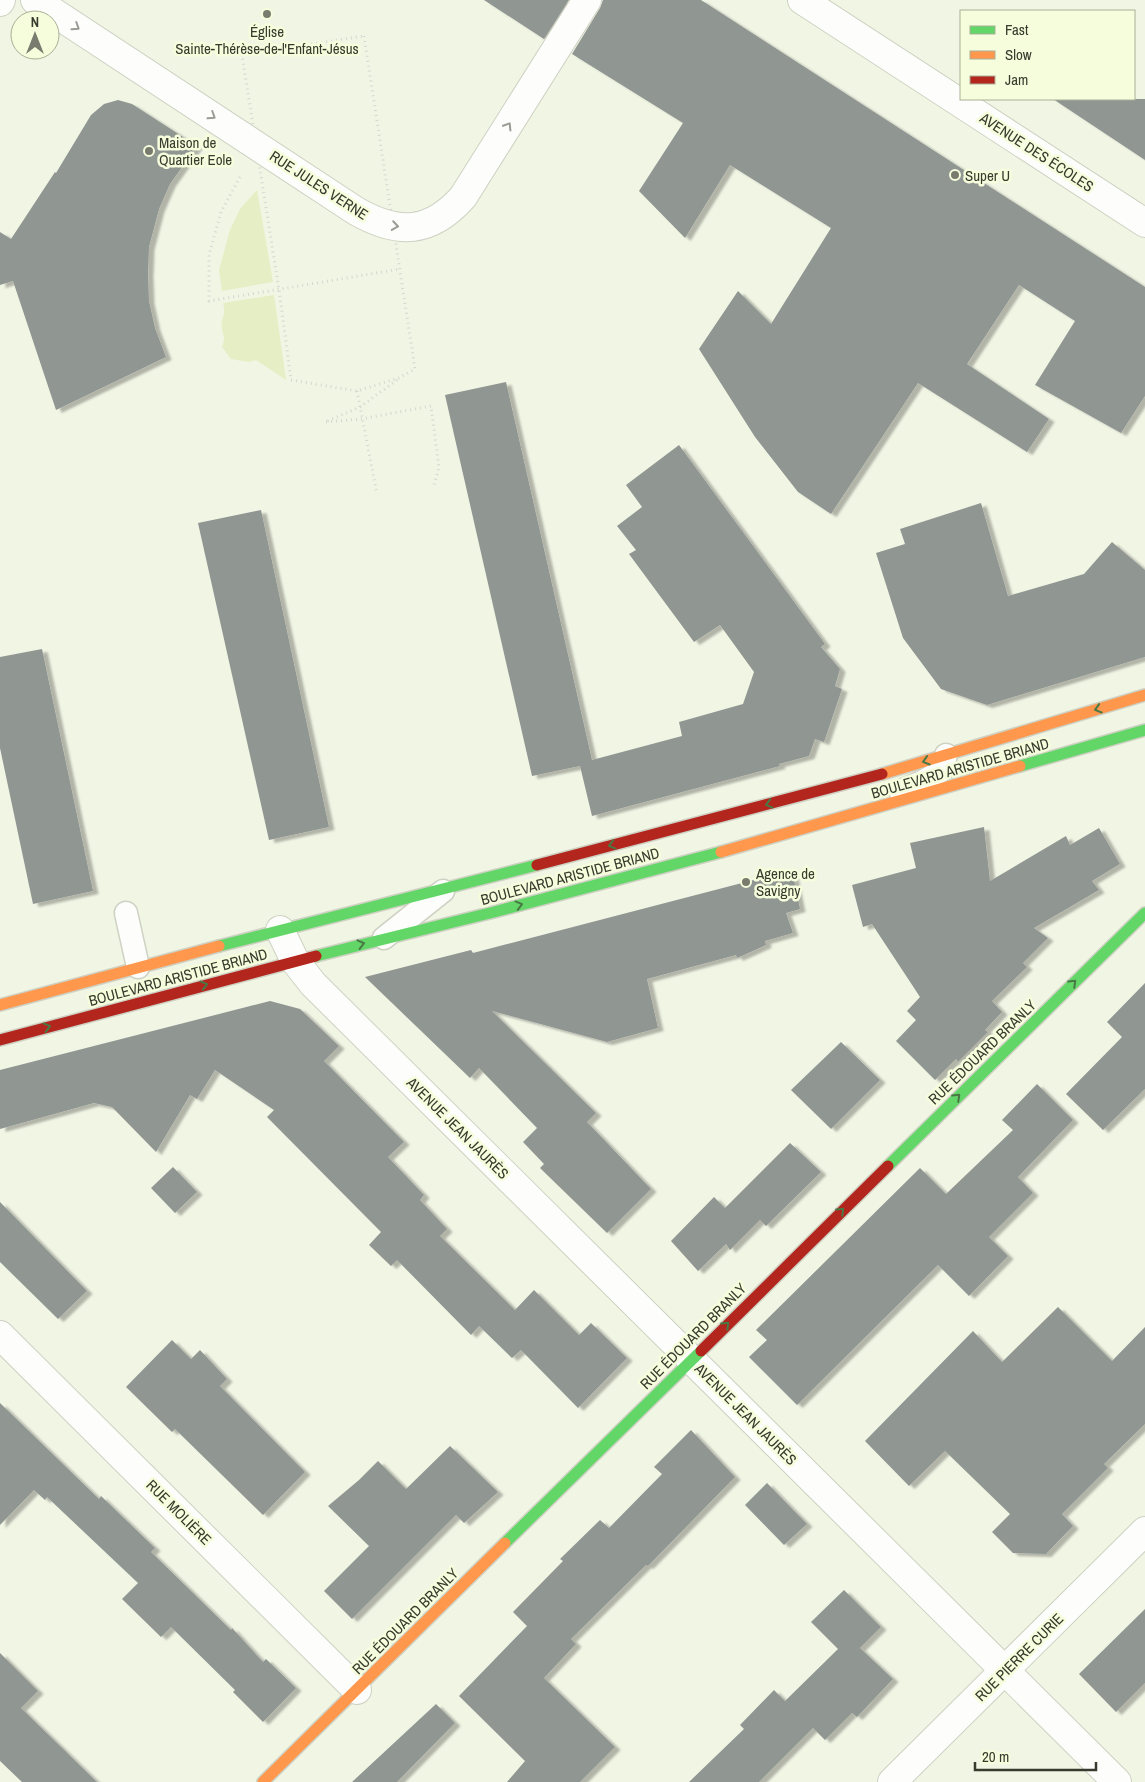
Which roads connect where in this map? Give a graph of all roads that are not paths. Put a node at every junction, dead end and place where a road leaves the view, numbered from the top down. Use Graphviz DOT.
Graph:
graph roads {
  1 [pos="35,0"];
  2 [pos="587,0"];
  3 [pos="802,0"];
  4 [pos="1145,223"];
  5 [pos="1145,695"];
  6 [pos="1145,730"];
  7 [pos="946,755"];
  8 [pos="758,842"];
  9 [pos="449,887"];
  10 [pos="126,913"];
  11 [pos="1145,913"];
  12 [pos="280,930"];
  13 [pos="383,938"];
  14 [pos="295,960"];
  15 [pos="138,967"];
  16 [pos="0,1006"];
  17 [pos="0,1040"];
  18 [pos="0,1335"];
  19 [pos="691,1359"];
  20 [pos="1145,1531"];
  21 [pos="1005,1670"];
  22 [pos="357,1690"];
  23 [pos="263,1782"];
  24 [pos="892,1782"];
  25 [pos="1117,1782"];
  1 -- 2 [label="street, RUE JULES VERNE, one-way"];
  3 -- 4 [label="street, AVENUE DES ÉCOLES"];
  5 -- 7 [label="main road, BOULEVARD ARISTIDE BRIAND, one-way"];
  6 -- 8 [label="main road, BOULEVARD ARISTIDE BRIAND"];
  7 -- 8 [label="lane"];
  7 -- 9 [label="main road, BOULEVARD ARISTIDE BRIAND, one-way"];
  13 -- 8 [label="main road, BOULEVARD ARISTIDE BRIAND, one-way"];
  9 -- 12 [label="main road, BOULEVARD ARISTIDE BRIAND"];
  9 -- 13 [label="lane"];
  10 -- 15 [label="lane"];
  19 -- 11 [label="main road, RUE ÉDOUARD BRANLY, one-way"];
  12 -- 14 [label="street, AVENUE JEAN JAURÈS"];
  12 -- 15 [label="main road, BOULEVARD ARISTIDE BRIAND"];
  14 -- 13 [label="main road, BOULEVARD ARISTIDE BRIAND, one-way"];
  17 -- 14 [label="main road, BOULEVARD ARISTIDE BRIAND, one-way"];
  14 -- 19 [label="street, AVENUE JEAN JAURÈS"];
  15 -- 16 [label="main road, BOULEVARD ARISTIDE BRIAND"];
  18 -- 22 [label="street, RUE MOLIÈRE"];
  19 -- 21 [label="street, AVENUE JEAN JAURÈS"];
  19 -- 22 [label="main road, RUE ÉDOUARD BRANLY"];
  20 -- 21 [label="street, RUE PIERRE CURIE"];
  21 -- 24 [label="street, RUE PIERRE CURIE"];
  21 -- 25 [label="street, AVENUE JEAN JAURÈS"];
  22 -- 23 [label="main road, RUE ÉDOUARD BRANLY"];
}
